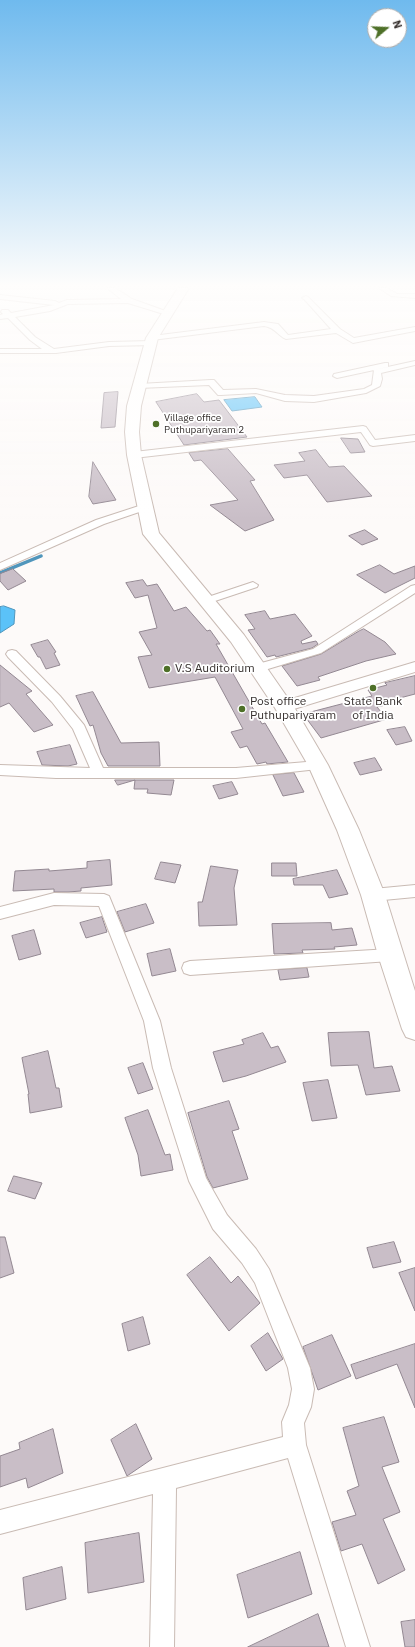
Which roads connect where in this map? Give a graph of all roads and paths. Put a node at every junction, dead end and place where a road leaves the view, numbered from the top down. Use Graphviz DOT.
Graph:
graph roads {
  1 [pos="145,365"];
  2 [pos="385,365"];
  3 [pos="407,365"];
  4 [pos="337,376"];
  5 [pos="139,386"];
  6 [pos="415,438"];
  7 [pos="134,455"];
  8 [pos="145,507"];
  9 [pos="0,567"];
  10 [pos="253,585"];
  11 [pos="415,588"];
  12 [pos="206,601"];
  13 [pos="12,654"];
  14 [pos="415,667"];
  15 [pos="258,668"];
  16 [pos="284,707"];
  17 [pos="318,765"];
  18 [pos="0,770"];
  19 [pos="98,772"];
  20 [pos="415,891"];
  21 [pos="373,895"];
  22 [pos="0,913"];
  23 [pos="390,955"];
  24 [pos="190,968"];
  25 [pos="415,1029"];
  26 [pos="295,1445"];
  27 [pos="165,1480"];
  28 [pos="0,1522"];
  29 [pos="162,1647"];
  30 [pos="358,1647"];
  1 -- 5 [label="highway"];
  2 -- 4 [label="street"];
  3 -- 5 [label="street"];
  5 -- 7 [label="highway"];
  6 -- 7 [label="street"];
  7 -- 8 [label="highway"];
  8 -- 9 [label="street"];
  8 -- 12 [label="highway"];
  10 -- 12 [label="street"];
  11 -- 15 [label="street"];
  12 -- 15 [label="highway"];
  13 -- 19 [label="street"];
  14 -- 16 [label="street"];
  15 -- 16 [label="highway"];
  16 -- 17 [label="highway"];
  17 -- 19 [label="street"];
  17 -- 21 [label="highway"];
  18 -- 19 [label="street"];
  20 -- 21 [label="street"];
  21 -- 23 [label="highway"];
  22 -- 26 [label="street"];
  23 -- 24 [label="street"];
  23 -- 25 [label="highway"];
  26 -- 27 [label="street"];
  26 -- 30 [label="street"];
  27 -- 28 [label="street"];
  27 -- 29 [label="street"];
}
